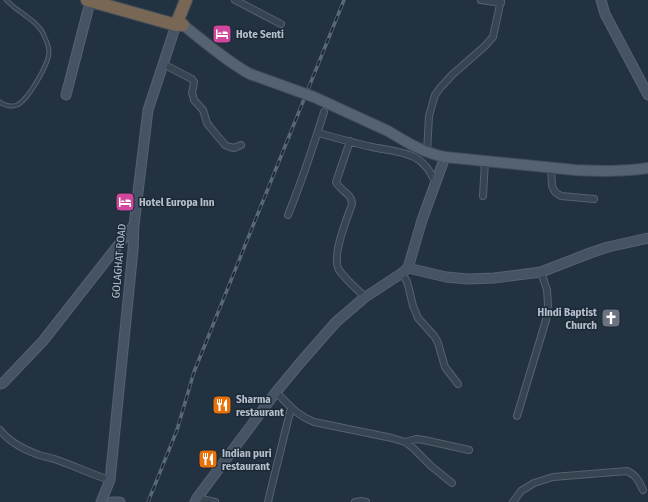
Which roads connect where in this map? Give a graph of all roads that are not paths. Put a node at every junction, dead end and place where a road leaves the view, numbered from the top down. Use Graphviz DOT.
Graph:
graph roads {
  1 [pos="6,0"];
  2 [pos="113,0"];
  3 [pos="186,0"];
  4 [pos="235,0"];
  5 [pos="481,0"];
  6 [pos="601,0"];
  7 [pos="89,1"];
  8 [pos="501,2"];
  9 [pos="179,23"];
  10 [pos="281,24"];
  11 [pos="163,64"];
  12 [pos="66,95"];
  13 [pos="648,95"];
  14 [pos="0,102"];
  15 [pos="324,112"];
  16 [pos="318,133"];
  17 [pos="350,142"];
  18 [pos="241,145"];
  19 [pos="427,152"];
  20 [pos="445,157"];
  21 [pos="485,161"];
  22 [pos="551,168"];
  23 [pos="648,168"];
  24 [pos="436,183"];
  25 [pos="483,196"];
  26 [pos="594,199"];
  27 [pos="288,215"];
  28 [pos="134,225"];
  29 [pos="648,238"];
  30 [pos="405,271"];
  31 [pos="541,272"];
  32 [pos="365,297"];
  33 [pos="0,384"];
  34 [pos="458,384"];
  35 [pos="276,392"];
  36 [pos="291,408"];
  37 [pos="517,416"];
  38 [pos="0,430"];
  39 [pos="405,442"];
  40 [pos="469,450"];
  41 [pos="110,480"];
  42 [pos="452,483"];
  43 [pos="643,490"];
  44 [pos="196,500"];
  45 [pos="101,502"];
  46 [pos="112,502"];
  47 [pos="120,502"];
  48 [pos="215,502"];
  49 [pos="268,502"];
  50 [pos="355,502"];
  51 [pos="366,502"];
  52 [pos="513,502"];
  1 -- 14 [label="lane"];
  2 -- 9 [label="highway"];
  3 -- 9 [label="highway"];
  4 -- 10 [label="street"];
  5 -- 8 [label="street"];
  6 -- 13 [label="street"];
  7 -- 9 [label="highway"];
  7 -- 12 [label="street"];
  8 -- 19 [label="street"];
  9 -- 11 [label="street, GOLAGHAT ROAD"];
  9 -- 19 [label="main road, bridge"];
  11 -- 18 [label="street"];
  11 -- 28 [label="street, GOLAGHAT ROAD"];
  15 -- 16 [label="street"];
  16 -- 17 [label="street"];
  16 -- 27 [label="street"];
  17 -- 24 [label="street"];
  17 -- 32 [label="street"];
  19 -- 20 [label="main road"];
  20 -- 21 [label="main road"];
  20 -- 24 [label="street"];
  21 -- 22 [label="main road"];
  21 -- 25 [label="street"];
  22 -- 23 [label="main road"];
  22 -- 26 [label="street"];
  24 -- 30 [label="street"];
  28 -- 33 [label="street"];
  28 -- 41 [label="street, GOLAGHAT ROAD"];
  29 -- 31 [label="street"];
  30 -- 31 [label="street"];
  30 -- 32 [label="street"];
  30 -- 34 [label="street"];
  31 -- 37 [label="street"];
  32 -- 35 [label="street"];
  35 -- 36 [label="street"];
  35 -- 44 [label="street"];
  36 -- 39 [label="street"];
  36 -- 49 [label="street"];
  38 -- 41 [label="street"];
  39 -- 40 [label="street"];
  39 -- 42 [label="street"];
  41 -- 45 [label="street, GOLAGHAT ROAD"];
  43 -- 52 [label="street"];
  44 -- 48 [label="street"];
  46 -- 47 [label="street"];
  50 -- 51 [label="street"];
}
